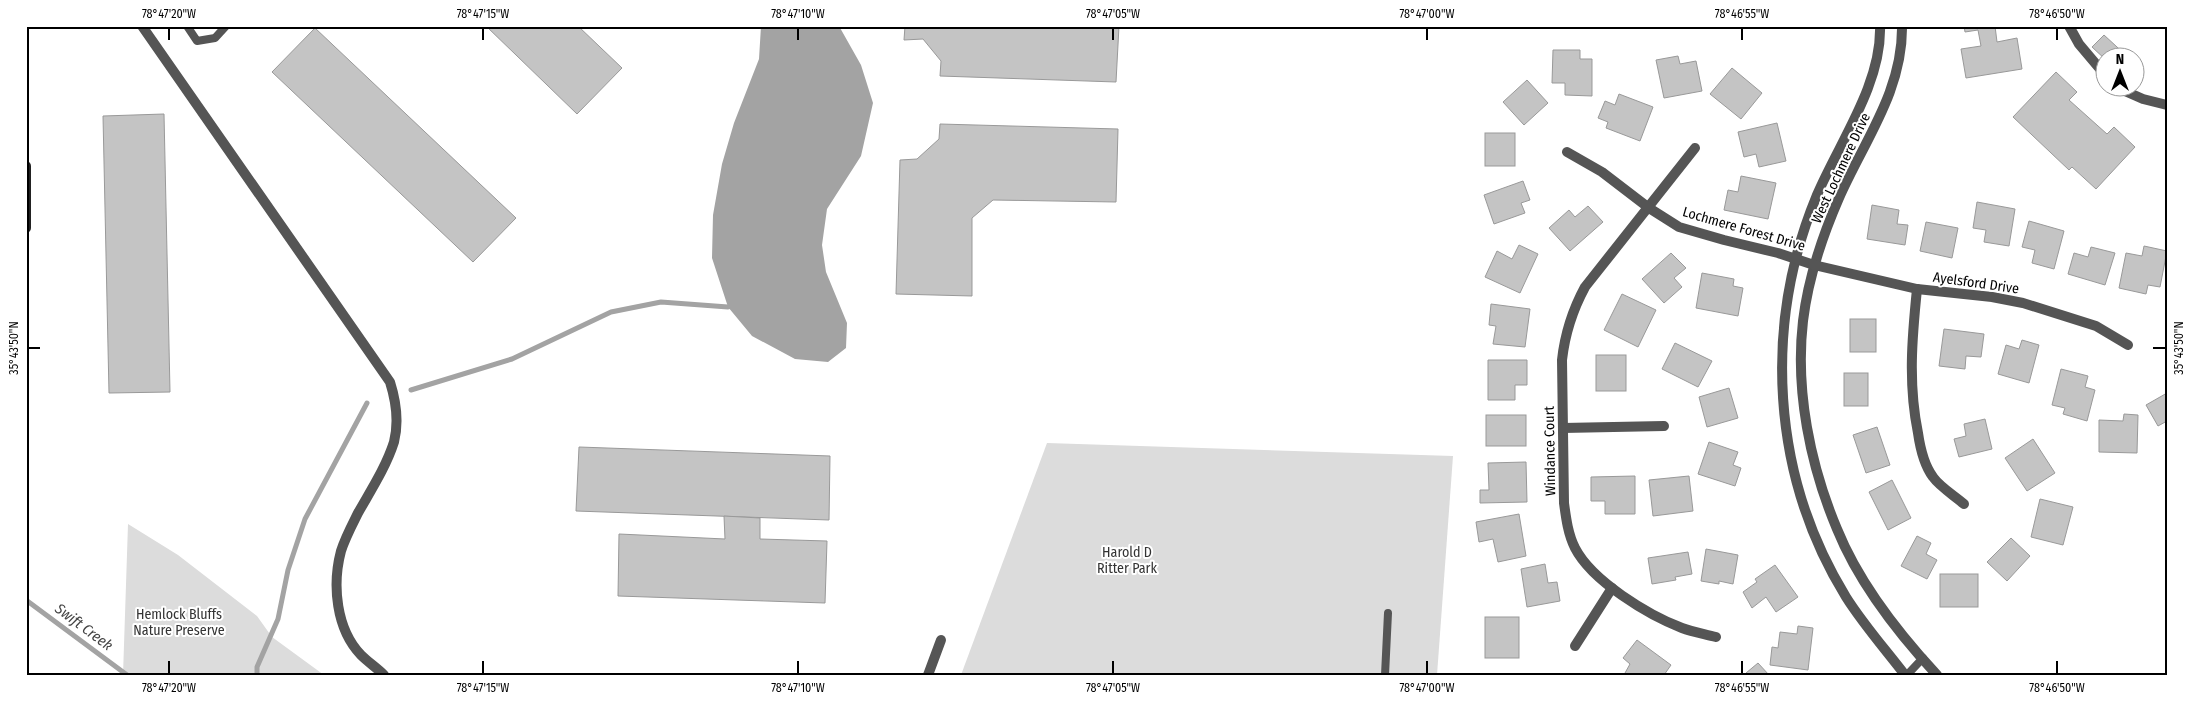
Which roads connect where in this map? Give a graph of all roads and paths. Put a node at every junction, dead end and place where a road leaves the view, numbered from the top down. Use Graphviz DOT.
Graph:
graph roads {
  1 [pos="142,26"];
  2 [pos="186,26"];
  3 [pos="226,26"];
  4 [pos="1880,26"];
  5 [pos="1902,26"];
  6 [pos="2069,26"];
  7 [pos="2096,67"];
  8 [pos="2141,98"];
  9 [pos="2167,104"];
  10 [pos="1695,148"];
  11 [pos="1566,152"];
  12 [pos="26,166"];
  13 [pos="1649,208"];
  14 [pos="26,228"];
  15 [pos="1795,258"];
  16 [pos="1814,265"];
  17 [pos="1917,288"];
  18 [pos="2128,345"];
  19 [pos="1664,426"];
  20 [pos="1563,428"];
  21 [pos="1964,504"];
  22 [pos="1612,588"];
  23 [pos="1388,613"];
  24 [pos="1716,637"];
  25 [pos="941,640"];
  26 [pos="1575,646"];
  27 [pos="1923,658"];
  28 [pos="384,675"];
  29 [pos="928,675"];
  30 [pos="1385,675"];
  31 [pos="1906,675"];
  32 [pos="1937,675"];
  1 -- 28 [label="street"];
  2 -- 3 [label="lane"];
  4 -- 15 [label="street, West Lochmere Drive"];
  5 -- 16 [label="street, West Lochmere Drive"];
  6 -- 7 [label="street"];
  8 -- 9 [label="street"];
  10 -- 13 [label="street, Windance Court"];
  11 -- 13 [label="street, Lochmere Forest Drive"];
  12 -- 14 [label="street"];
  13 -- 15 [label="street, Lochmere Forest Drive"];
  13 -- 20 [label="street, Windance Court"];
  15 -- 16 [label="street, Lochmere Forest Drive"];
  15 -- 31 [label="street, West Lochmere Drive"];
  16 -- 17 [label="street, Ayelsford Drive"];
  16 -- 27 [label="street, West Lochmere Drive"];
  17 -- 18 [label="street, Ayelsford Drive"];
  17 -- 21 [label="street"];
  19 -- 20 [label="street"];
  20 -- 22 [label="street, Windance Court"];
  22 -- 24 [label="street, Windance Court"];
  22 -- 26 [label="street"];
  23 -- 30 [label="lane"];
  25 -- 29 [label="street"];
  27 -- 31 [label="lane"];
  27 -- 32 [label="street, West Lochmere Drive"];
}
